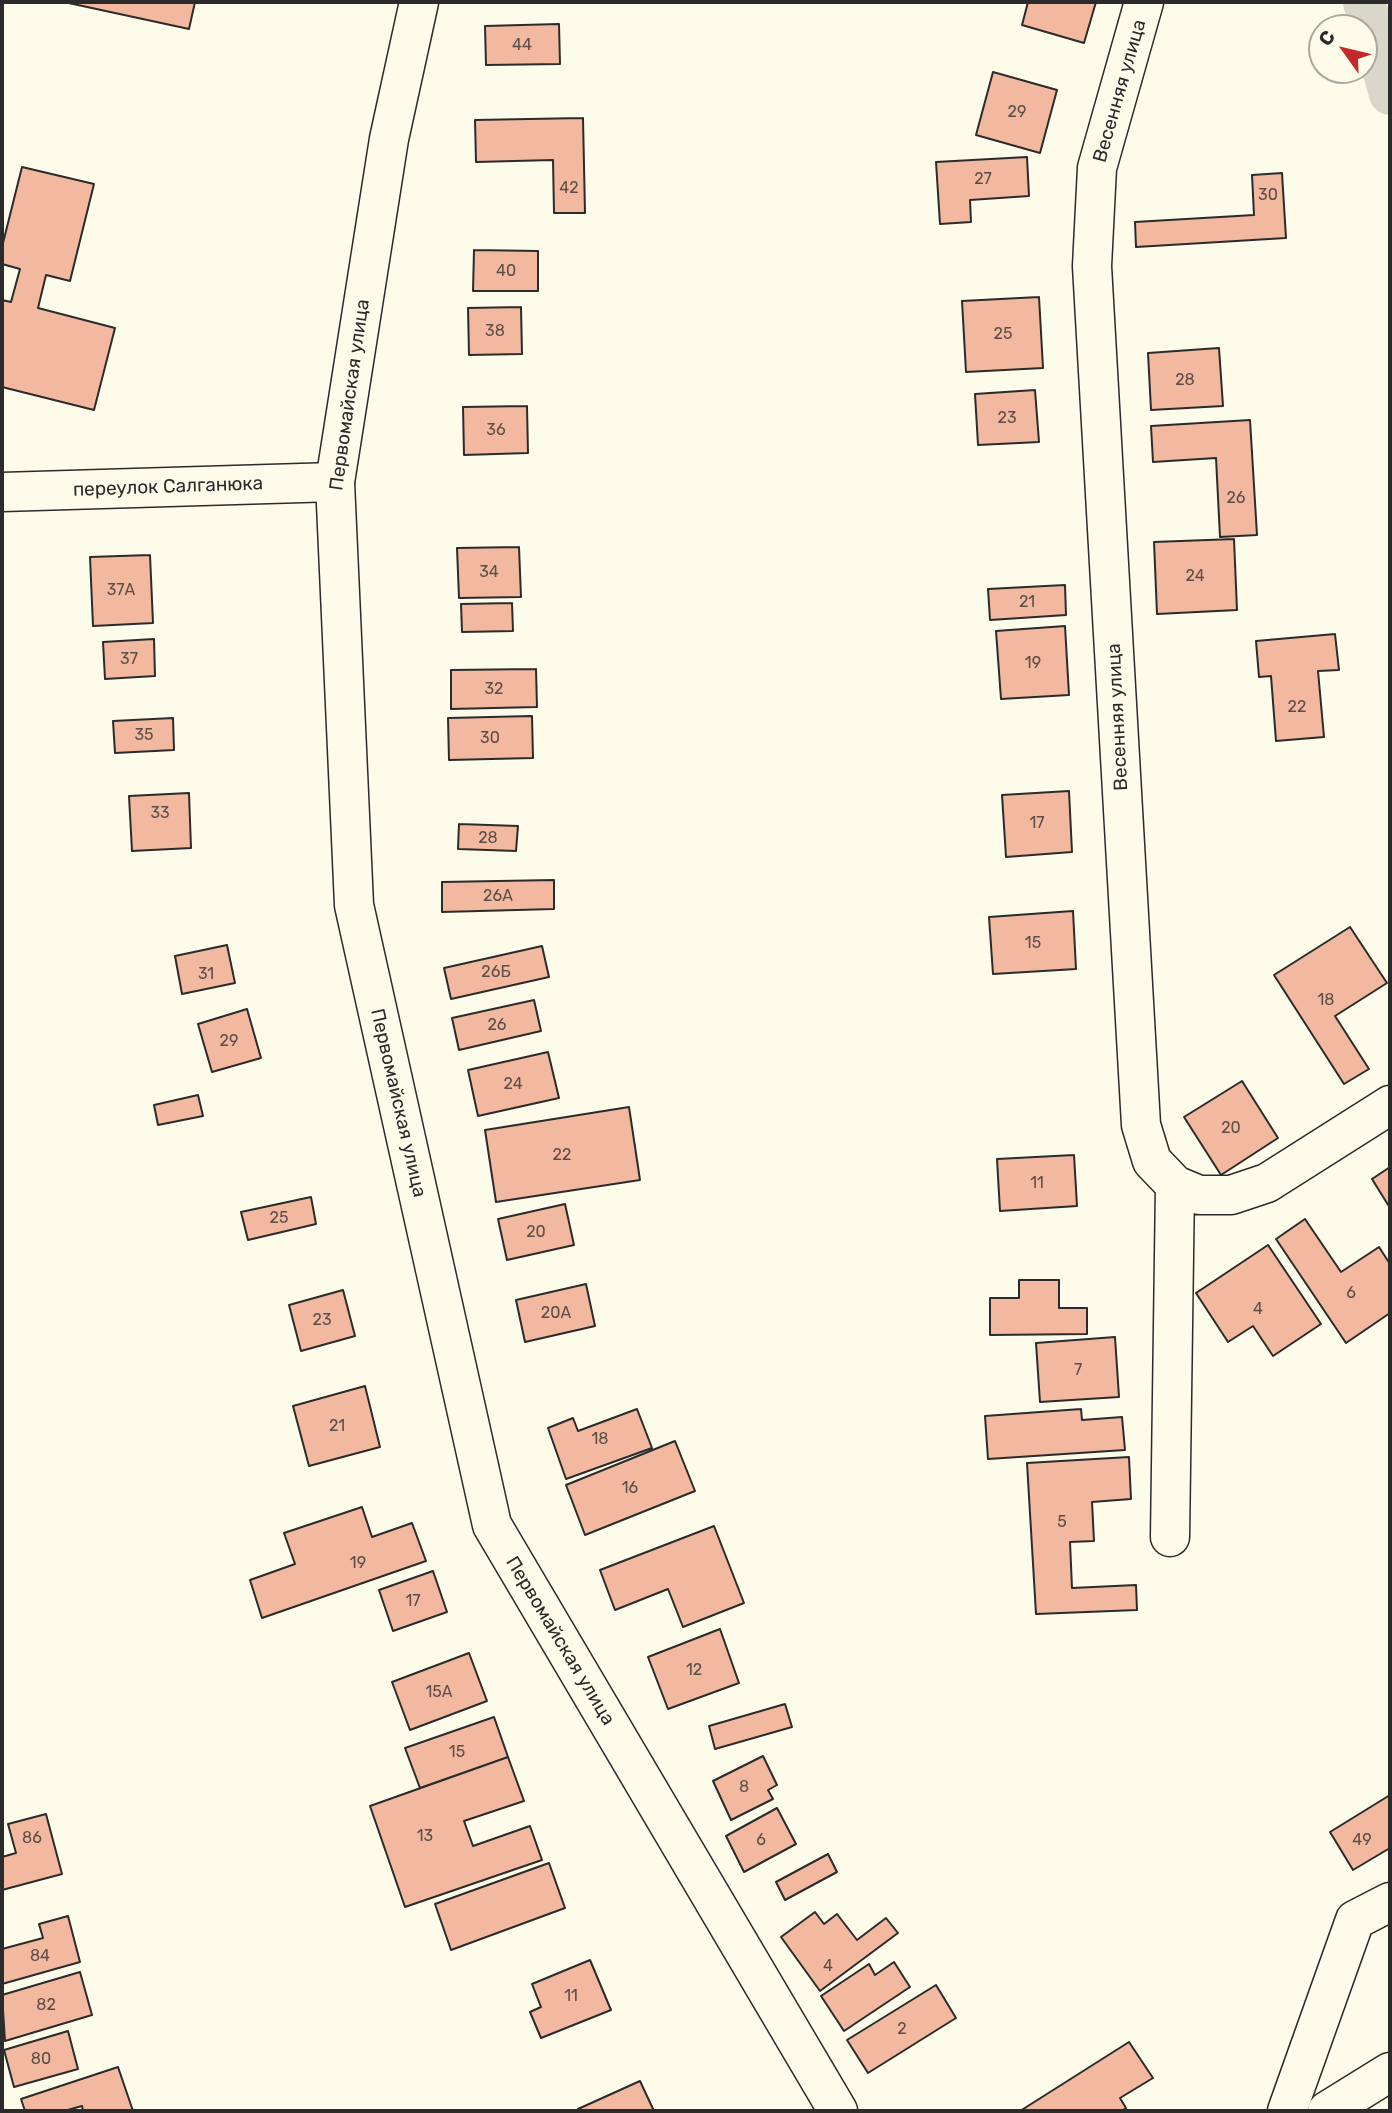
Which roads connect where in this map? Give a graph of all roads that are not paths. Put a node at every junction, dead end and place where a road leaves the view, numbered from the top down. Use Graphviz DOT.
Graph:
graph roads {
  1 [pos="419,2"];
  2 [pos="1144,2"];
  3 [pos="335,482"];
  4 [pos="2,492"];
  5 [pos="1390,1105"];
  6 [pos="1175,1185"];
  7 [pos="1170,1537"];
  8 [pos="1390,1902"];
  9 [pos="1390,2072"];
  10 [pos="838,2111"];
  11 [pos="1287,2111"];
  12 [pos="1327,2111"];
  1 -- 3 [label="main road, Первомайская улица"];
  2 -- 6 [label="main road, Весенняя улица"];
  3 -- 4 [label="main road, переулок Салганюка"];
  3 -- 10 [label="main road, Первомайская улица"];
  5 -- 6 [label="main road"];
  6 -- 7 [label="main road"];
  8 -- 11 [label="main road"];
  9 -- 12 [label="main road"];
}
